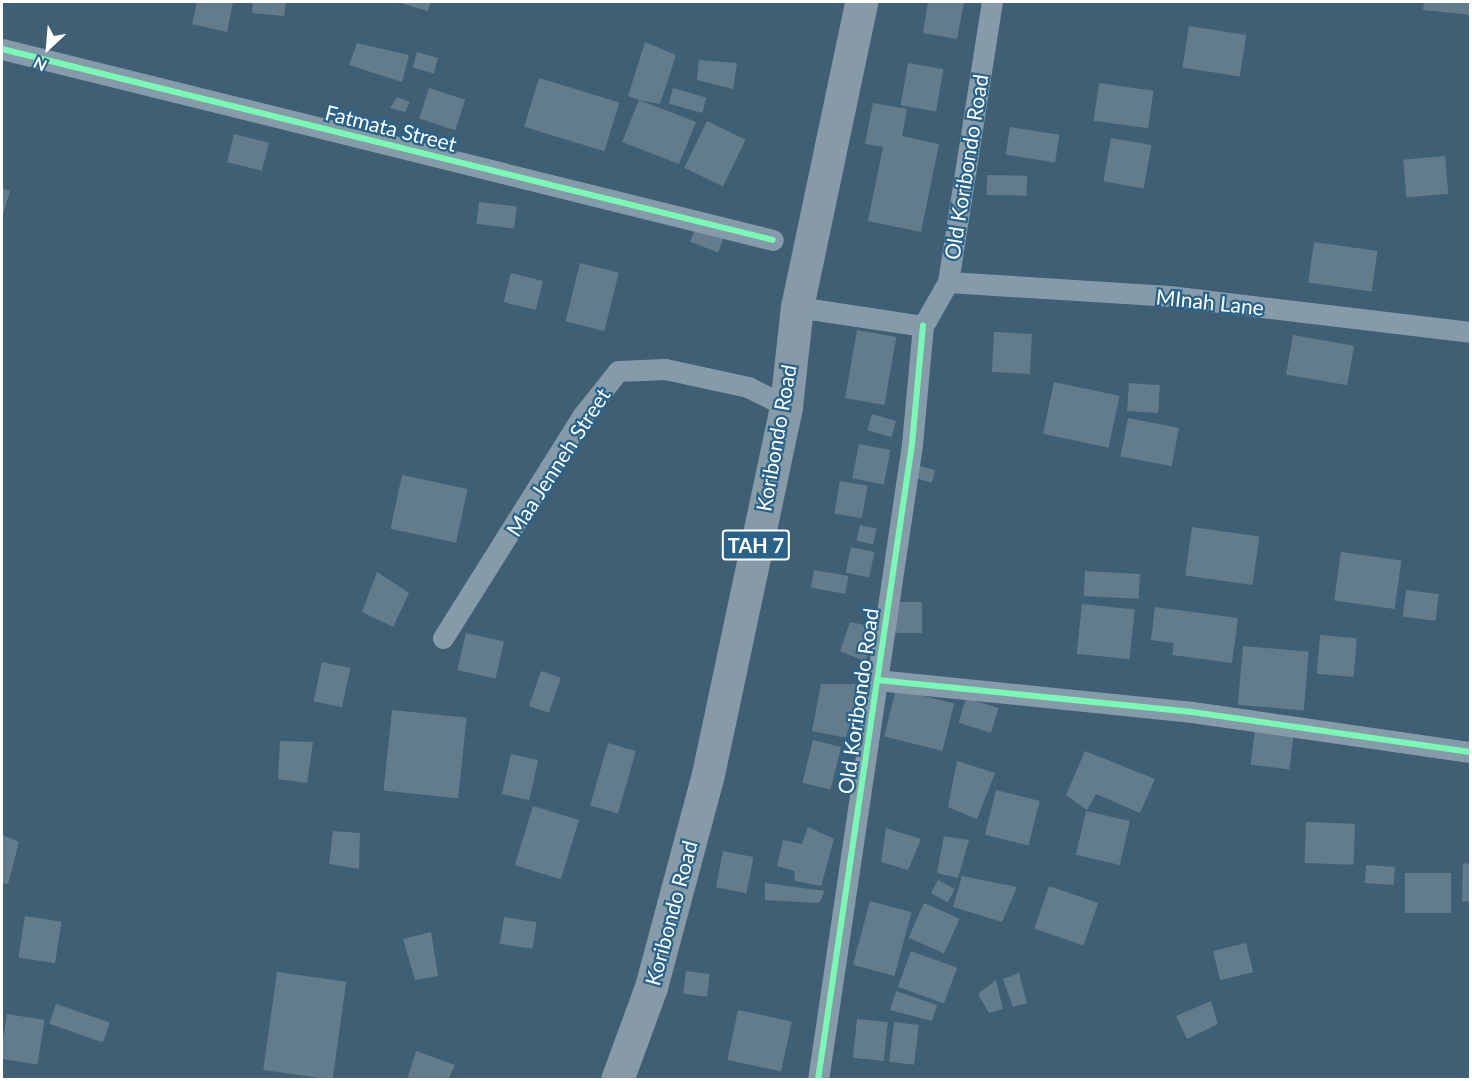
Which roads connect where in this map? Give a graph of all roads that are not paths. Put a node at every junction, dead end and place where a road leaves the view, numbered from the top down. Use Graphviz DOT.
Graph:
graph roads {
  1 [pos="861,2"];
  2 [pos="992,2"];
  3 [pos="2,49"];
  4 [pos="773,240"];
  5 [pos="948,282"];
  6 [pos="797,307"];
  7 [pos="923,326"];
  8 [pos="1470,332"];
  9 [pos="786,406"];
  10 [pos="443,638"];
  11 [pos="877,680"];
  12 [pos="1470,752"];
  13 [pos="617,1080"];
  14 [pos="818,1080"];
  1 -- 6 [label="highway, Koribondo Road / TAH 7"];
  2 -- 5 [label="street, Old Koribondo Road"];
  3 -- 4 [label="street, Fatmata Street"];
  5 -- 7 [label="street, Old Koribondo Road"];
  5 -- 8 [label="street, MInah Lane"];
  6 -- 7 [label="street"];
  6 -- 9 [label="highway, Koribondo Road / TAH 7"];
  7 -- 11 [label="street, Old Koribondo Road"];
  9 -- 10 [label="street, Maa Jenneh Street"];
  9 -- 13 [label="highway, Koribondo Road / TAH 7"];
  11 -- 12 [label="street"];
  11 -- 14 [label="street, Old Koribondo Road"];
}
